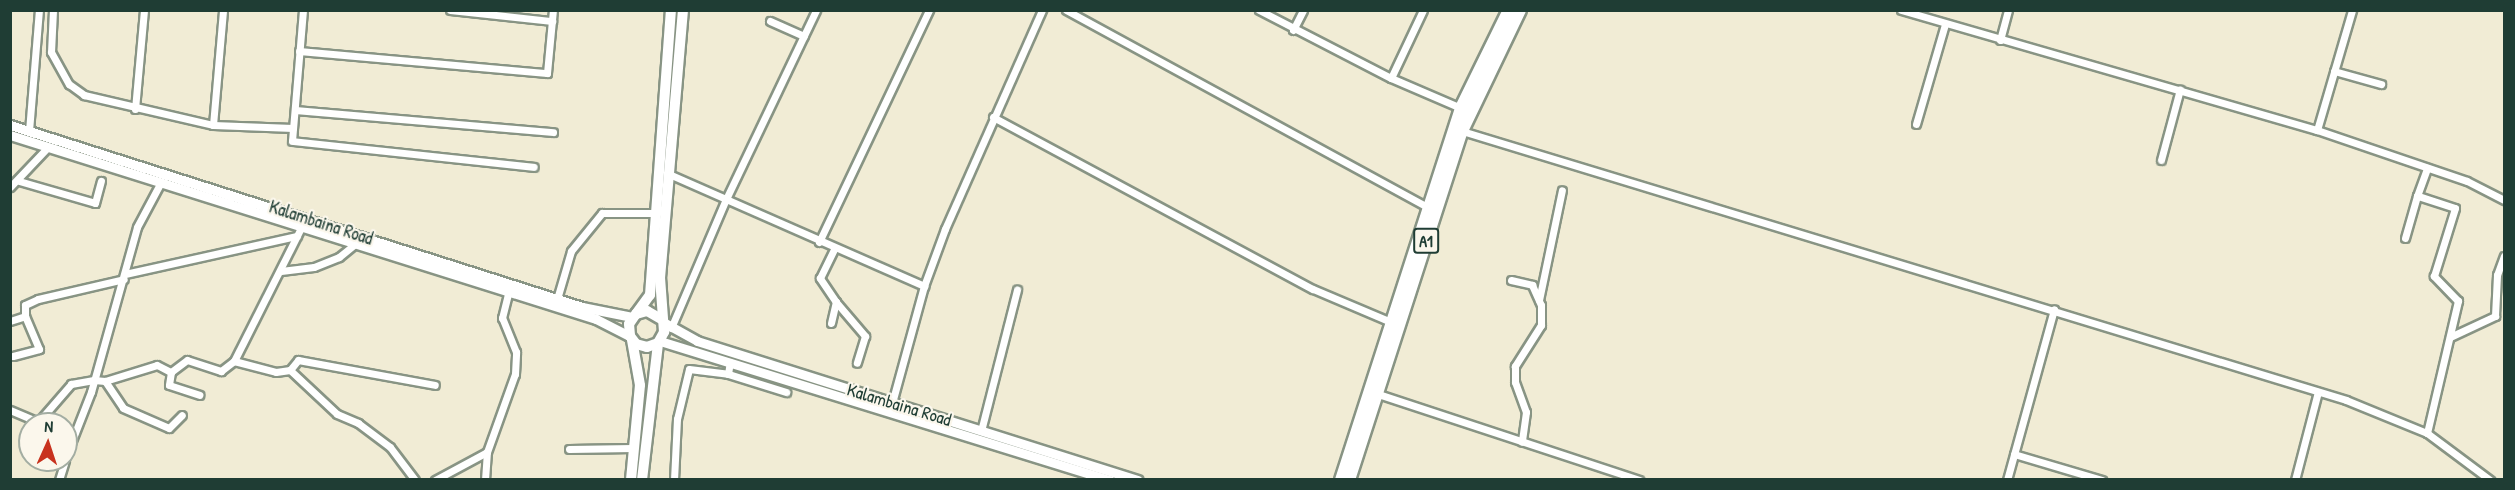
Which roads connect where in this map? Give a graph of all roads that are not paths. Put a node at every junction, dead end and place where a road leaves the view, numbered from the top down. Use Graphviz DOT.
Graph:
graph roads {
  1 [pos="39,10"];
  2 [pos="53,10"];
  3 [pos="144,10"];
  4 [pos="223,10"];
  5 [pos="303,10"];
  6 [pos="450,10"];
  7 [pos="553,10"];
  8 [pos="671,10"];
  9 [pos="683,10"];
  10 [pos="816,10"];
  11 [pos="929,10"];
  12 [pos="1042,10"];
  13 [pos="1066,10"];
  14 [pos="1259,10"];
  15 [pos="1303,10"];
  16 [pos="1423,10"];
  17 [pos="1509,10"];
  18 [pos="1521,10"];
  19 [pos="1901,10"];
  20 [pos="2008,10"];
  21 [pos="2352,10"];
  22 [pos="552,21"];
  23 [pos="770,21"];
  24 [pos="1945,24"];
  25 [pos="1293,30"];
  26 [pos="804,36"];
  27 [pos="2000,40"];
  28 [pos="299,51"];
  29 [pos="2334,71"];
  30 [pos="1391,78"];
  31 [pos="2381,84"];
  32 [pos="2180,89"];
  33 [pos="1461,108"];
  34 [pos="135,109"];
  35 [pos="295,110"];
  36 [pos="993,117"];
  37 [pos="213,124"];
  38 [pos="1916,124"];
  39 [pos="10,125"];
  40 [pos="293,128"];
  41 [pos="2317,130"];
  42 [pos="28,131"];
  43 [pos="1461,131"];
  44 [pos="553,132"];
  45 [pos="10,135"];
  46 [pos="48,147"];
  47 [pos="2161,160"];
  48 [pos="534,167"];
  49 [pos="2427,168"];
  50 [pos="669,174"];
  51 [pos="19,181"];
  52 [pos="101,181"];
  53 [pos="161,182"];
  54 [pos="10,187"];
  55 [pos="1562,190"];
  56 [pos="2417,196"];
  57 [pos="726,199"];
  58 [pos="2505,200"];
  59 [pos="1426,206"];
  60 [pos="657,213"];
  61 [pos="302,226"];
  62 [pos="297,236"];
  63 [pos="2404,238"];
  64 [pos="819,242"];
  65 [pos="356,243"];
  66 [pos="834,249"];
  67 [pos="2505,256"];
  68 [pos="281,271"];
  69 [pos="125,276"];
  70 [pos="1511,280"];
  71 [pos="924,286"];
  72 [pos="509,290"];
  73 [pos="1017,290"];
  74 [pos="557,298"];
  75 [pos="1539,300"];
  76 [pos="836,302"];
  77 [pos="2054,309"];
  78 [pos="634,315"];
  79 [pos="26,316"];
  80 [pos="10,321"];
  81 [pos="1391,322"];
  82 [pos="665,323"];
  83 [pos="831,323"];
  84 [pos="2450,337"];
  85 [pos="631,338"];
  86 [pos="659,342"];
  87 [pos="13,356"];
  88 [pos="234,361"];
  89 [pos="730,363"];
  90 [pos="857,363"];
  91 [pos="290,370"];
  92 [pos="171,372"];
  93 [pos="728,374"];
  94 [pos="94,380"];
  95 [pos="105,381"];
  96 [pos="435,385"];
  97 [pos="786,392"];
  98 [pos="2318,392"];
  99 [pos="1378,394"];
  100 [pos="199,395"];
  101 [pos="892,403"];
  102 [pos="48,412"];
  103 [pos="182,415"];
  104 [pos="78,418"];
  105 [pos="981,431"];
  106 [pos="2427,433"];
  107 [pos="1522,442"];
  108 [pos="569,448"];
  109 [pos="633,448"];
  110 [pos="487,452"];
  111 [pos="2014,454"];
  112 [pos="1084,476"];
  113 [pos="415,480"];
  114 [pos="435,480"];
  115 [pos="485,480"];
  116 [pos="631,480"];
  117 [pos="642,480"];
  118 [pos="674,480"];
  119 [pos="1110,480"];
  120 [pos="1138,480"];
  121 [pos="1341,480"];
  122 [pos="1349,480"];
  123 [pos="1639,480"];
  124 [pos="2007,480"];
  125 [pos="2102,480"];
  126 [pos="2295,480"];
  127 [pos="2490,480"];
  1 -- 42 [label="street"];
  2 -- 34 [label="street"];
  3 -- 34 [label="street"];
  4 -- 37 [label="street"];
  5 -- 28 [label="street"];
  6 -- 22 [label="street"];
  7 -- 22 [label="street"];
  8 -- 60 [label="main road"];
  9 -- 50 [label="main road"];
  10 -- 26 [label="street"];
  11 -- 64 [label="street"];
  12 -- 36 [label="street"];
  13 -- 59 [label="street"];
  14 -- 25 [label="street"];
  15 -- 25 [label="street"];
  16 -- 30 [label="street"];
  17 -- 33 [label="highway, A1"];
  18 -- 43 [label="highway, A1"];
  19 -- 24 [label="street"];
  20 -- 27 [label="street"];
  21 -- 29 [label="street"];
  22 -- 28 [label="street"];
  23 -- 26 [label="street"];
  24 -- 27 [label="street"];
  24 -- 38 [label="street"];
  25 -- 30 [label="street"];
  26 -- 57 [label="street"];
  27 -- 32 [label="street"];
  28 -- 35 [label="street"];
  29 -- 31 [label="street"];
  29 -- 41 [label="street"];
  30 -- 33 [label="street"];
  32 -- 41 [label="street"];
  32 -- 47 [label="street"];
  33 -- 59 [label="highway, A1"];
  34 -- 37 [label="street"];
  35 -- 40 [label="street"];
  35 -- 44 [label="street"];
  36 -- 71 [label="street"];
  36 -- 81 [label="street"];
  37 -- 40 [label="street"];
  39 -- 42 [label="main road, Kalambaina Road"];
  40 -- 48 [label="street"];
  41 -- 49 [label="street"];
  42 -- 74 [label="main road, Kalambaina Road"];
  43 -- 77 [label="street"];
  43 -- 99 [label="highway, A1"];
  45 -- 46 [label="main road, Kalambaina Road"];
  46 -- 51 [label="street"];
  46 -- 53 [label="main road, Kalambaina Road"];
  49 -- 56 [label="street"];
  49 -- 58 [label="street"];
  50 -- 57 [label="street"];
  50 -- 82 [label="main road"];
  51 -- 52 [label="street"];
  51 -- 54 [label="street"];
  53 -- 61 [label="main road, Kalambaina Road"];
  53 -- 69 [label="street"];
  55 -- 75 [label="street"];
  56 -- 63 [label="street"];
  56 -- 84 [label="street"];
  57 -- 64 [label="street"];
  57 -- 82 [label="street"];
  59 -- 81 [label="highway, A1"];
  60 -- 74 [label="street"];
  60 -- 78 [label="main road"];
  61 -- 62 [label="street"];
  61 -- 65 [label="main road, Kalambaina Road"];
  62 -- 68 [label="street"];
  62 -- 69 [label="street"];
  64 -- 66 [label="street"];
  65 -- 68 [label="street"];
  65 -- 72 [label="main road, Kalambaina Road"];
  66 -- 71 [label="street"];
  66 -- 76 [label="street"];
  67 -- 84 [label="street"];
  68 -- 88 [label="street"];
  69 -- 79 [label="street"];
  69 -- 94 [label="street"];
  70 -- 75 [label="street"];
  71 -- 101 [label="street"];
  72 -- 85 [label="main road, Kalambaina Road"];
  72 -- 110 [label="street"];
  73 -- 105 [label="street"];
  74 -- 78 [label="main road, Kalambaina Road"];
  75 -- 107 [label="street"];
  76 -- 83 [label="street"];
  76 -- 90 [label="street"];
  77 -- 98 [label="street"];
  77 -- 111 [label="street"];
  78 -- 82 [label="main road"];
  78 -- 85 [label="main road"];
  79 -- 80 [label="street"];
  79 -- 87 [label="street"];
  81 -- 121 [label="highway, A1"];
  82 -- 86 [label="main road"];
  82 -- 101 [label="main road, Kalambaina Road"];
  84 -- 106 [label="street"];
  85 -- 86 [label="main road"];
  85 -- 109 [label="main road"];
  86 -- 89 [label="main road"];
  86 -- 117 [label="main road"];
  88 -- 91 [label="street"];
  88 -- 92 [label="street"];
  89 -- 93 [label="street"];
  89 -- 112 [label="main road"];
  91 -- 96 [label="street"];
  91 -- 113 [label="street"];
  92 -- 95 [label="street"];
  92 -- 100 [label="street"];
  93 -- 97 [label="street"];
  93 -- 118 [label="street"];
  94 -- 95 [label="street"];
  94 -- 102 [label="street"];
  94 -- 104 [label="street"];
  95 -- 103 [label="street"];
  98 -- 106 [label="street"];
  98 -- 126 [label="street"];
  99 -- 107 [label="street"];
  99 -- 122 [label="highway, A1"];
  101 -- 105 [label="main road, Kalambaina Road"];
  105 -- 120 [label="main road, Kalambaina Road"];
  106 -- 127 [label="street"];
  107 -- 123 [label="street"];
  108 -- 109 [label="street"];
  109 -- 116 [label="main road"];
  110 -- 114 [label="street"];
  110 -- 115 [label="street"];
  111 -- 124 [label="street"];
  111 -- 125 [label="street"];
  112 -- 119 [label="main road"];
}
